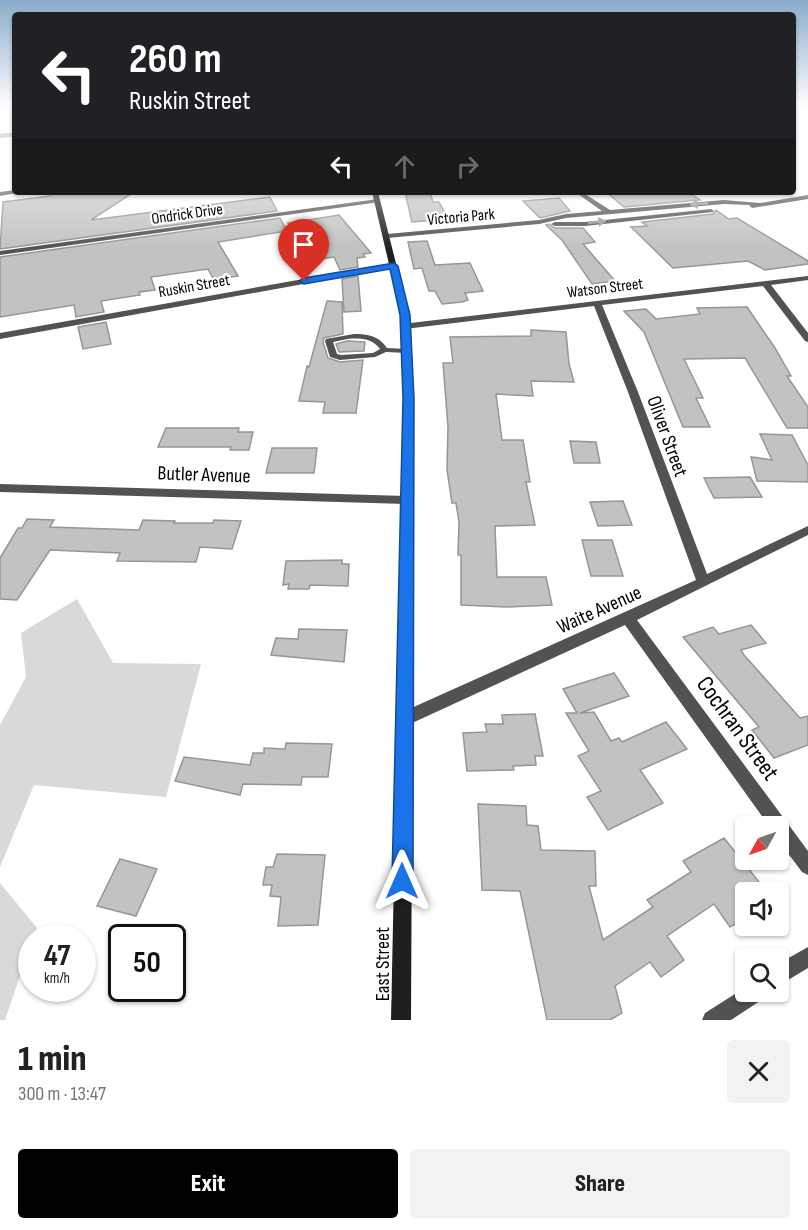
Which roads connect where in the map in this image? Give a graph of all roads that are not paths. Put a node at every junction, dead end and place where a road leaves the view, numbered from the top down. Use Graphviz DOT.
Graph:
graph roads {
  1 [pos="376,195"];
  2 [pos="582,195"];
  3 [pos="743,195"];
  4 [pos="808,197"];
  5 [pos="378,201"];
  6 [pos="758,204"];
  7 [pos="608,212"];
  8 [pos="539,222"];
  9 [pos="387,236"];
  10 [pos="0,253"];
  11 [pos="394,266"];
  12 [pos="808,278"];
  13 [pos="765,283"];
  14 [pos="597,303"];
  15 [pos="405,326"];
  16 [pos="0,336"];
  17 [pos="808,339"];
  18 [pos="384,350"];
  19 [pos="407,351"];
  20 [pos="0,488"];
  21 [pos="406,500"];
  22 [pos="808,530"];
  23 [pos="703,582"];
  24 [pos="628,618"];
  25 [pos="404,719"];
  26 [pos="808,866"];
  27 [pos="808,957"];
  28 [pos="789,969"];
  29 [pos="740,1002"];
  30 [pos="401,1020"];
  31 [pos="712,1020"];
  1 -- 5 [label="main road, East Street"];
  2 -- 7 [label="street"];
  3 -- 6 [label="street"];
  4 -- 6 [label="street, Victoria Park"];
  5 -- 9 [label="main road, East Street"];
  5 -- 10 [label="street, Ondrick Drive"];
  6 -- 7 [label="street, Victoria Park, one-way"];
  8 -- 6 [label="street, Victoria Park, one-way"];
  7 -- 8 [label="street, Victoria Park"];
  8 -- 9 [label="street, Victoria Park"];
  9 -- 11 [label="main road, East Street"];
  11 -- 15 [label="main road, East Street"];
  11 -- 16 [label="street, Ruskin Street"];
  12 -- 13 [label="street, Watson Street"];
  13 -- 14 [label="street, Watson Street"];
  13 -- 17 [label="street"];
  14 -- 15 [label="street, Watson Street"];
  14 -- 23 [label="street, Oliver Street"];
  15 -- 19 [label="main road, East Street"];
  18 -- 18 [label="lane"];
  18 -- 19 [label="lane"];
  19 -- 21 [label="main road, East Street"];
  20 -- 21 [label="street, Butler Avenue"];
  21 -- 25 [label="main road, East Street"];
  22 -- 23 [label="street, Waite Avenue"];
  23 -- 24 [label="street, Waite Avenue"];
  24 -- 25 [label="street, Waite Avenue"];
  24 -- 26 [label="street, Cochran Street"];
  25 -- 30 [label="main road, East Street"];
  27 -- 28 [label="street"];
  29 -- 31 [label="street"];
}
